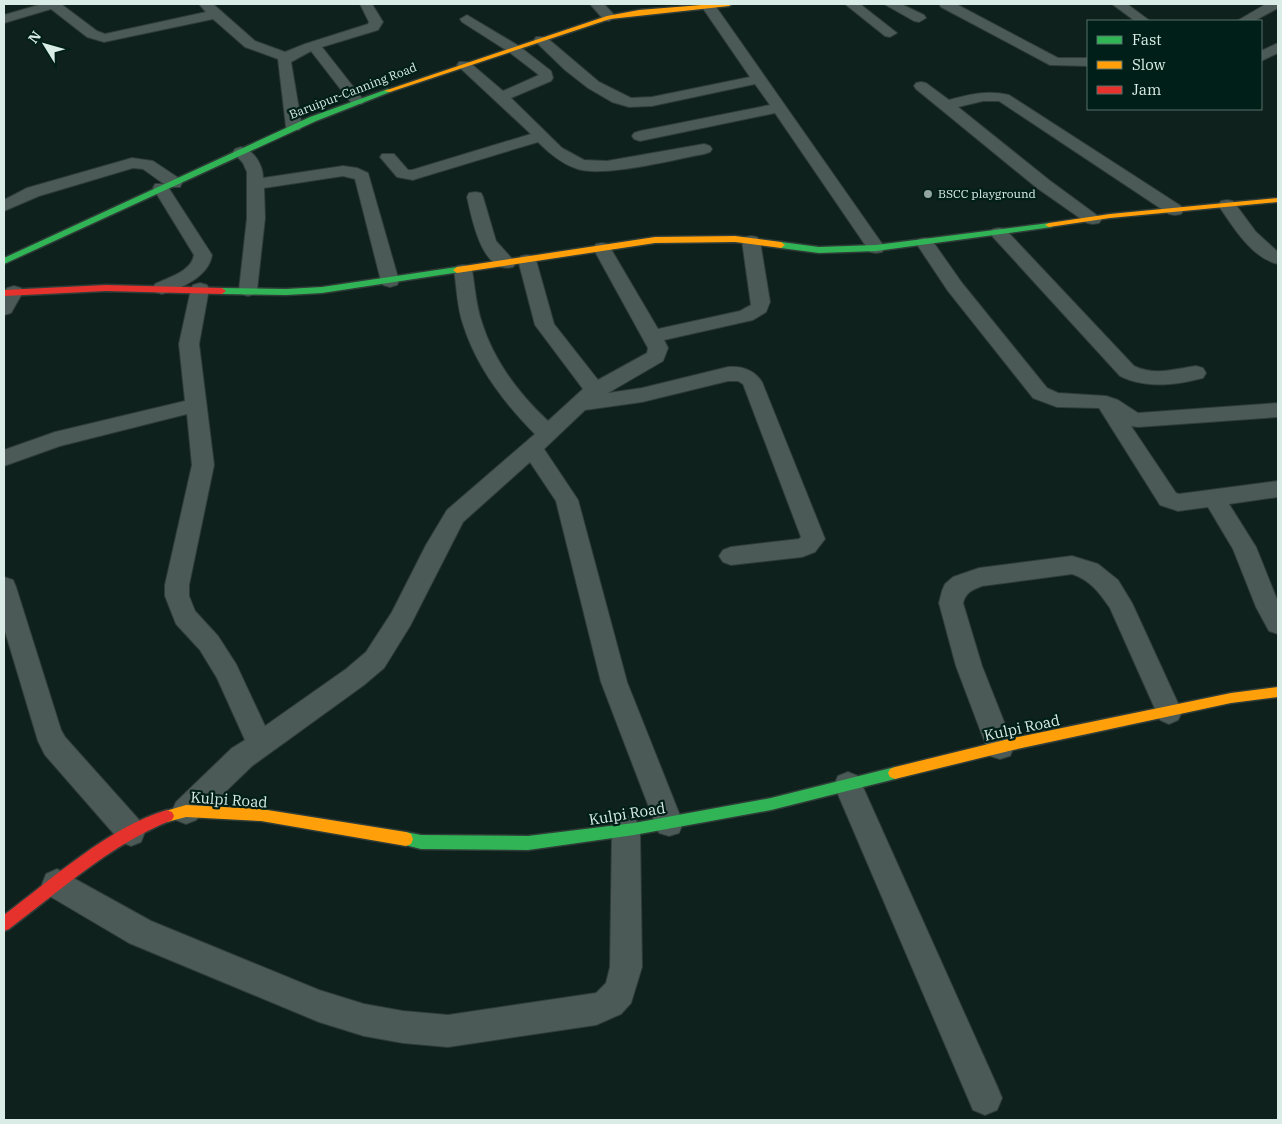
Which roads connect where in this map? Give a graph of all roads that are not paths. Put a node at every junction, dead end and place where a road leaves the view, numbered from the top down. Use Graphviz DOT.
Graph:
graph roads {
  1 [pos="54,4"];
  2 [pos="205,4"];
  3 [pos="366,4"];
  4 [pos="597,4"];
  5 [pos="729,4"];
  6 [pos="852,4"];
  7 [pos="891,4"];
  8 [pos="946,4"];
  9 [pos="1119,4"];
  10 [pos="1275,4"];
  11 [pos="709,7"];
  12 [pos="216,14"];
  13 [pos="609,17"];
  14 [pos="919,18"];
  15 [pos="4,19"];
  16 [pos="467,19"];
  17 [pos="1142,20"];
  18 [pos="1246,20"];
  19 [pos="890,33"];
  20 [pos="541,40"];
  21 [pos="1262,41"];
  22 [pos="314,46"];
  23 [pos="1278,47"];
  24 [pos="514,48"];
  25 [pos="1262,56"];
  26 [pos="286,57"];
  27 [pos="1087,62"];
  28 [pos="464,65"];
  29 [pos="760,79"];
  30 [pos="921,86"];
  31 [pos="500,97"];
  32 [pos="357,101"];
  33 [pos="946,105"];
  34 [pos="779,108"];
  35 [pos="294,127"];
  36 [pos="541,136"];
  37 [pos="640,136"];
  38 [pos="704,149"];
  39 [pos="241,152"];
  40 [pos="388,156"];
  41 [pos="255,184"];
  42 [pos="167,186"];
  43 [pos="475,197"];
  44 [pos="1278,200"];
  45 [pos="1227,205"];
  46 [pos="4,206"];
  47 [pos="1175,210"];
  48 [pos="1093,219"];
  49 [pos="999,233"];
  50 [pos="751,241"];
  51 [pos="925,243"];
  52 [pos="602,248"];
  53 [pos="876,248"];
  54 [pos="1278,259"];
  55 [pos="527,260"];
  56 [pos="4,261"];
  57 [pos="507,263"];
  58 [pos="463,270"];
  59 [pos="390,281"];
  60 [pos="162,288"];
  61 [pos="200,289"];
  62 [pos="248,290"];
  63 [pos="9,293"];
  64 [pos="4,310"];
  65 [pos="652,336"];
  66 [pos="1196,373"];
  67 [pos="586,397"];
  68 [pos="1106,403"];
  69 [pos="196,405"];
  70 [pos="1278,410"];
  71 [pos="540,441"];
  72 [pos="4,458"];
  73 [pos="1278,489"];
  74 [pos="1214,498"];
  75 [pos="732,556"];
  76 [pos="4,587"];
  77 [pos="1278,624"];
  78 [pos="1278,692"];
  79 [pos="1169,712"];
  80 [pos="260,744"];
  81 [pos="1000,747"];
  82 [pos="848,785"];
  83 [pos="186,811"];
  84 [pos="670,823"];
  85 [pos="626,830"];
  86 [pos="131,832"];
  87 [pos="56,884"];
  88 [pos="4,924"];
  89 [pos="985,1098"];
  1 -- 12 [label="street"];
  1 -- 15 [label="street"];
  2 -- 12 [label="street"];
  3 -- 22 [label="street"];
  4 -- 13 [label="street"];
  5 -- 11 [label="main road, Baruipur-Canning Road"];
  6 -- 19 [label="street"];
  7 -- 14 [label="street"];
  8 -- 27 [label="street"];
  9 -- 17 [label="street"];
  10 -- 18 [label="street"];
  11 -- 13 [label="main road, Baruipur-Canning Road"];
  11 -- 29 [label="street"];
  12 -- 26 [label="street"];
  13 -- 20 [label="main road, Baruipur-Canning Road"];
  16 -- 24 [label="street"];
  20 -- 24 [label="main road, Baruipur-Canning Road"];
  20 -- 29 [label="street"];
  21 -- 23 [label="street"];
  22 -- 26 [label="street"];
  22 -- 32 [label="street"];
  23 -- 25 [label="street"];
  24 -- 28 [label="main road, Baruipur-Canning Road"];
  24 -- 31 [label="street"];
  26 -- 35 [label="street"];
  28 -- 31 [label="street"];
  28 -- 32 [label="main road, Baruipur-Canning Road"];
  29 -- 34 [label="street"];
  30 -- 33 [label="street"];
  31 -- 36 [label="street"];
  32 -- 35 [label="main road, Baruipur-Canning Road"];
  33 -- 47 [label="street"];
  33 -- 48 [label="street"];
  34 -- 37 [label="street"];
  34 -- 53 [label="street"];
  35 -- 39 [label="main road, Baruipur-Canning Road"];
  36 -- 38 [label="street"];
  36 -- 40 [label="street"];
  39 -- 41 [label="street"];
  39 -- 42 [label="main road, Baruipur-Canning Road"];
  41 -- 59 [label="street"];
  41 -- 62 [label="street"];
  42 -- 46 [label="street"];
  42 -- 56 [label="main road, Baruipur-Canning Road"];
  42 -- 60 [label="street"];
  43 -- 57 [label="street"];
  44 -- 45 [label="main road"];
  45 -- 47 [label="main road"];
  45 -- 54 [label="street"];
  47 -- 48 [label="main road"];
  48 -- 49 [label="main road"];
  49 -- 51 [label="main road"];
  49 -- 66 [label="street"];
  50 -- 52 [label="main road"];
  50 -- 53 [label="main road"];
  50 -- 65 [label="street"];
  51 -- 53 [label="main road"];
  51 -- 68 [label="street"];
  52 -- 55 [label="main road"];
  52 -- 65 [label="street"];
  55 -- 57 [label="main road"];
  55 -- 67 [label="street"];
  57 -- 58 [label="main road"];
  58 -- 59 [label="main road"];
  58 -- 71 [label="street"];
  59 -- 62 [label="main road"];
  60 -- 61 [label="main road"];
  60 -- 63 [label="main road"];
  61 -- 62 [label="main road"];
  61 -- 69 [label="street"];
  63 -- 64 [label="street"];
  65 -- 67 [label="street"];
  67 -- 71 [label="street"];
  67 -- 75 [label="street"];
  68 -- 70 [label="street"];
  68 -- 74 [label="street"];
  69 -- 72 [label="street"];
  69 -- 80 [label="street"];
  71 -- 80 [label="street"];
  71 -- 84 [label="street"];
  73 -- 74 [label="street"];
  74 -- 77 [label="street"];
  76 -- 86 [label="street"];
  78 -- 79 [label="main road, Kulpi Road"];
  79 -- 81 [label="main road, Kulpi Road"];
  79 -- 81 [label="street"];
  80 -- 83 [label="street"];
  81 -- 82 [label="main road, Kulpi Road"];
  82 -- 84 [label="main road, Kulpi Road"];
  82 -- 89 [label="street"];
  83 -- 85 [label="main road, Kulpi Road"];
  83 -- 86 [label="main road, Kulpi Road"];
  84 -- 85 [label="main road, Kulpi Road"];
  85 -- 87 [label="street"];
  86 -- 87 [label="main road, Kulpi Road"];
  87 -- 88 [label="main road, Kulpi Road"];
}
